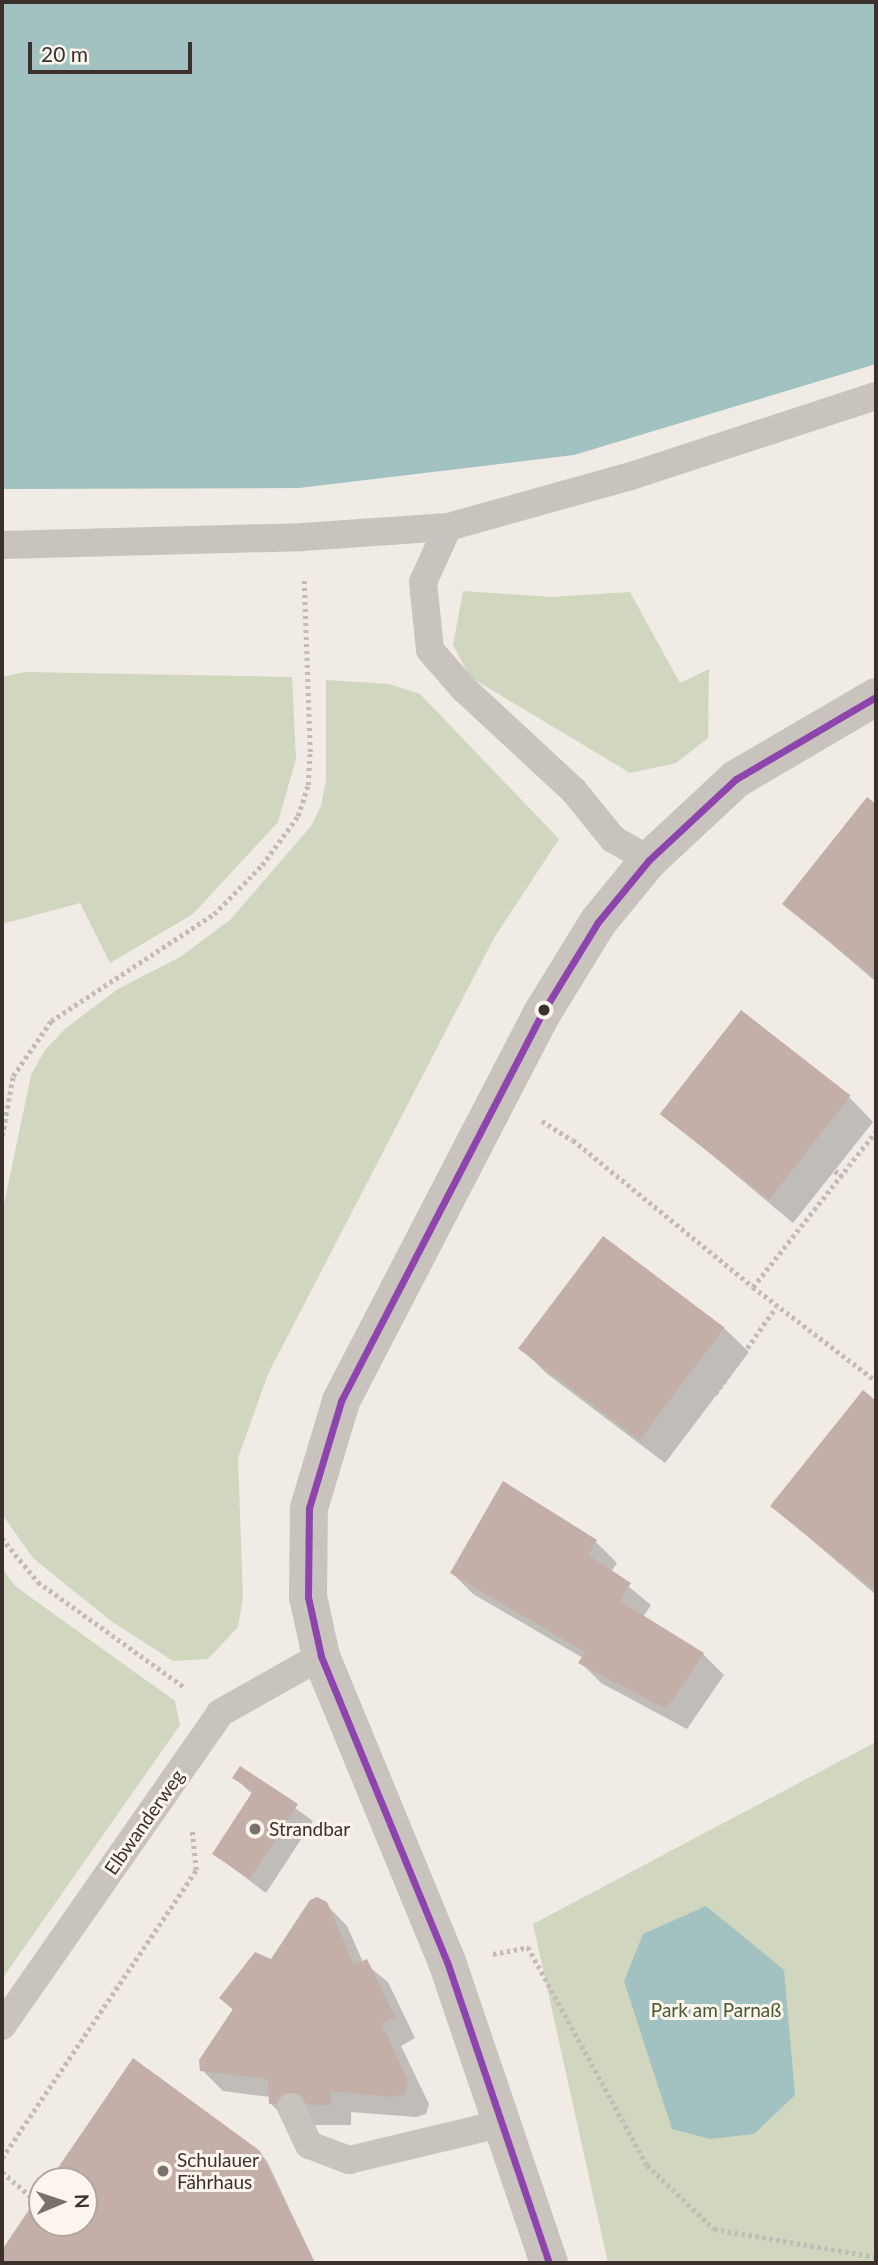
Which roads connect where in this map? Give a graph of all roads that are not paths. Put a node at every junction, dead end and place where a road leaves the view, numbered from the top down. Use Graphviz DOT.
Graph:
graph roads {
  1 [pos="876,396"];
  2 [pos="448,527"];
  3 [pos="2,545"];
  4 [pos="876,697"];
  5 [pos="649,860"];
  6 [pos="321,1656"];
  7 [pos="2,2026"];
  8 [pos="290,2107"];
  9 [pos="504,2123"];
  10 [pos="549,2263"];
  1 -- 2 [label="lane"];
  2 -- 3 [label="lane"];
  2 -- 5 [label="lane"];
  4 -- 5 [label="street"];
  5 -- 6 [label="street"];
  6 -- 7 [label="lane, Elbwanderweg"];
  6 -- 9 [label="street"];
  8 -- 9 [label="lane"];
  9 -- 10 [label="street"];
}
